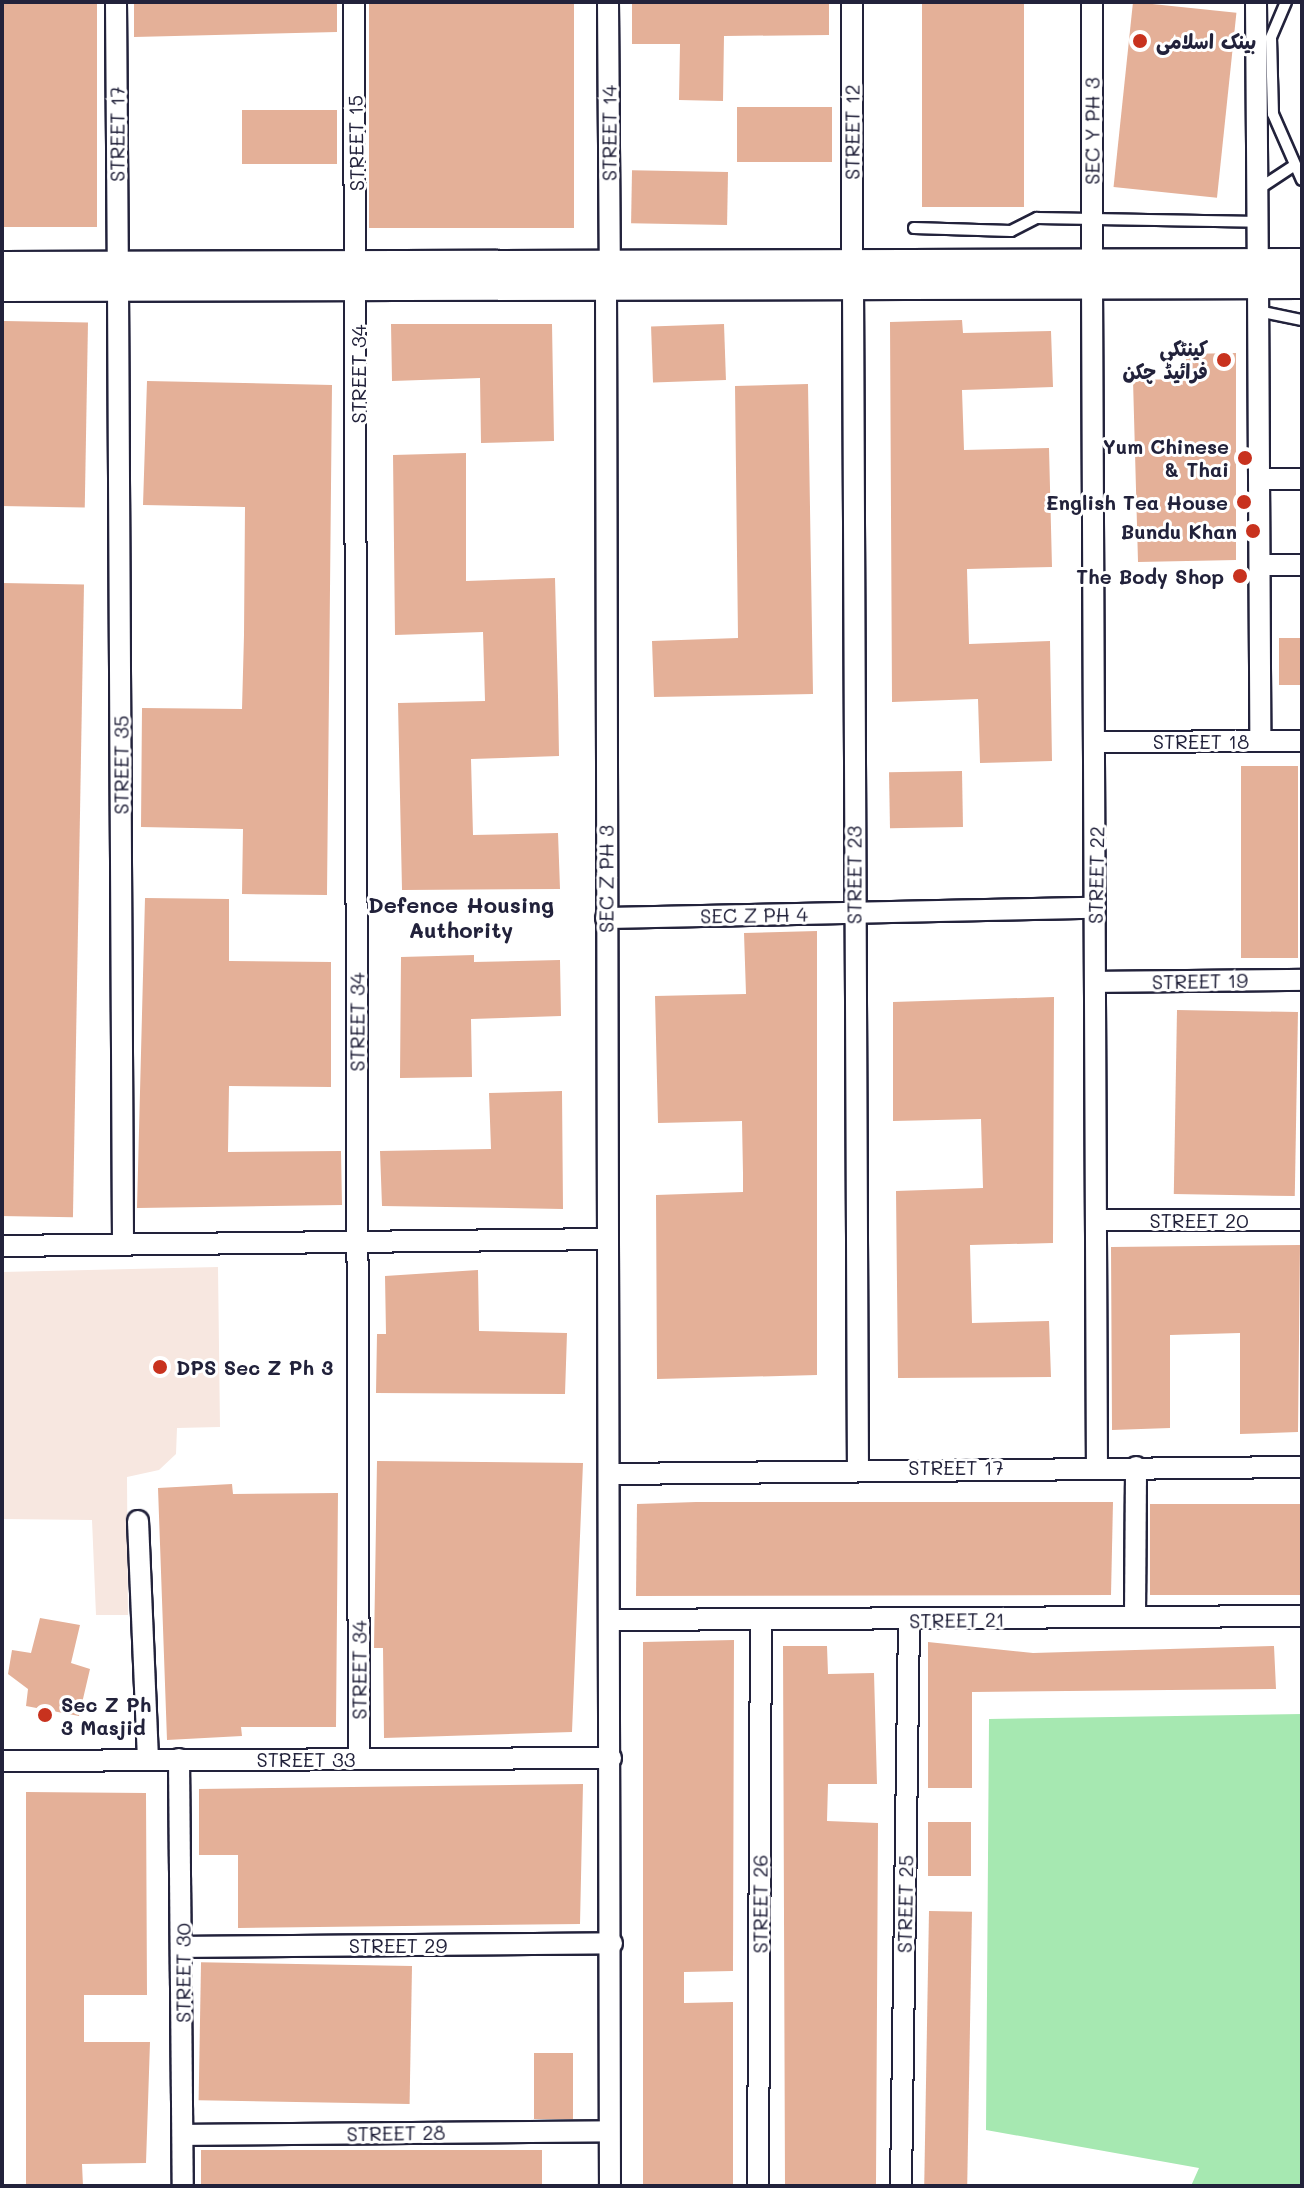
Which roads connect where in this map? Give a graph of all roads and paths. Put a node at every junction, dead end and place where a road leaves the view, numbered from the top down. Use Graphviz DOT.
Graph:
graph roads {
  1 [pos="116,2"];
  2 [pos="354,2"];
  3 [pos="608,2"];
  4 [pos="852,2"];
  5 [pos="1092,2"];
  6 [pos="1256,2"];
  7 [pos="1286,2"];
  8 [pos="1292,167"];
  9 [pos="1302,180"];
  10 [pos="1257,190"];
  11 [pos="1092,220"];
  12 [pos="1259,222"];
  13 [pos="914,228"];
  14 [pos="1302,263"];
  15 [pos="2,266"];
  16 [pos="1092,272"];
  17 [pos="852,273"];
  18 [pos="358,274"];
  19 [pos="608,274"];
  20 [pos="118,276"];
  21 [pos="1302,284"];
  22 [pos="1258,286"];
  23 [pos="2,287"];
  24 [pos="1302,320"];
  25 [pos="1259,479"];
  26 [pos="1302,479"];
  27 [pos="1260,565"];
  28 [pos="1302,565"];
  29 [pos="1260,741"];
  30 [pos="1302,741"];
  31 [pos="1099,742"];
  32 [pos="1094,908"];
  33 [pos="855,913"];
  34 [pos="606,918"];
  35 [pos="1302,980"];
  36 [pos="1097,982"];
  37 [pos="1096,1220"];
  38 [pos="1302,1220"];
  39 [pos="606,1239"];
  40 [pos="357,1242"];
  41 [pos="123,1244"];
  42 [pos="2,1246"];
  43 [pos="858,1467"];
  44 [pos="1097,1467"];
  45 [pos="1136,1467"];
  46 [pos="1302,1467"];
  47 [pos="611,1474"];
  48 [pos="138,1521"];
  49 [pos="1135,1616"];
  50 [pos="1302,1616"];
  51 [pos="613,1620"];
  52 [pos="909,1621"];
  53 [pos="761,1622"];
  54 [pos="611,1758"];
  55 [pos="179,1759"];
  56 [pos="359,1759"];
  57 [pos="148,1760"];
  58 [pos="2,1761"];
  59 [pos="612,1943"];
  60 [pos="183,1947"];
  61 [pos="609,2131"];
  62 [pos="183,2135"];
  63 [pos="183,2186"];
  64 [pos="610,2186"];
  65 [pos="758,2186"];
  66 [pos="901,2186"];
  1 -- 20 [label="street, STREET 17"];
  2 -- 18 [label="street, STREET 15"];
  3 -- 19 [label="street, STREET 14"];
  4 -- 17 [label="street, STREET 12"];
  5 -- 11 [label="street, SEC Y PH 3"];
  6 -- 10 [label="street"];
  7 -- 8 [label="lane"];
  8 -- 9 [label="lane"];
  8 -- 10 [label="lane"];
  10 -- 12 [label="street"];
  11 -- 12 [label="lane"];
  11 -- 13 [label="lane"];
  11 -- 16 [label="street, SEC Y PH 3"];
  12 -- 22 [label="street"];
  14 -- 22 [label="main road"];
  15 -- 20 [label="main road"];
  16 -- 17 [label="main road"];
  16 -- 22 [label="main road"];
  16 -- 31 [label="street, STREET 22"];
  17 -- 19 [label="main road"];
  17 -- 33 [label="street, STREET 23"];
  18 -- 19 [label="main road"];
  18 -- 20 [label="main road"];
  18 -- 40 [label="street, STREET 34"];
  19 -- 34 [label="street, SEC Z PH 3"];
  20 -- 23 [label="main road"];
  20 -- 41 [label="street, STREET 35"];
  21 -- 22 [label="main road"];
  22 -- 24 [label="lane"];
  22 -- 25 [label="street"];
  25 -- 26 [label="street"];
  25 -- 27 [label="street"];
  27 -- 28 [label="street"];
  27 -- 29 [label="street"];
  29 -- 30 [label="street, STREET 18"];
  29 -- 31 [label="street, STREET 18"];
  31 -- 32 [label="street, STREET 22"];
  32 -- 33 [label="street, SEC Z PH 4"];
  32 -- 36 [label="street, STREET 22"];
  33 -- 34 [label="street, SEC Z PH 4"];
  33 -- 43 [label="street, STREET 23"];
  34 -- 39 [label="street, SEC Z PH 3"];
  35 -- 36 [label="street, STREET 19"];
  36 -- 37 [label="street, STREET 22"];
  37 -- 38 [label="street, STREET 20"];
  37 -- 44 [label="street, STREET 22"];
  39 -- 40 [label="street"];
  39 -- 47 [label="street, SEC Z PH 3"];
  40 -- 41 [label="street"];
  40 -- 56 [label="street, STREET 34"];
  41 -- 42 [label="street"];
  43 -- 44 [label="street, STREET 17"];
  43 -- 47 [label="street, STREET 17"];
  44 -- 45 [label="street, STREET 17"];
  45 -- 46 [label="street, STREET 17"];
  45 -- 49 [label="street"];
  47 -- 51 [label="street, SEC Z PH 3"];
  48 -- 57 [label="street"];
  49 -- 50 [label="street, STREET 21"];
  49 -- 52 [label="street, STREET 21"];
  51 -- 53 [label="street, STREET 21"];
  51 -- 54 [label="street, SEC Z PH 3"];
  52 -- 53 [label="street, STREET 21"];
  52 -- 66 [label="street, STREET 25"];
  53 -- 65 [label="street, STREET 26"];
  54 -- 56 [label="street, STREET 33"];
  54 -- 59 [label="street, SEC Z PH 3"];
  55 -- 56 [label="street, STREET 33"];
  55 -- 57 [label="street, STREET 33"];
  55 -- 60 [label="street, STREET 30"];
  57 -- 58 [label="street, STREET 33"];
  59 -- 60 [label="street, STREET 29"];
  59 -- 61 [label="street, SEC Z PH 3"];
  60 -- 62 [label="street, STREET 30"];
  61 -- 62 [label="street, STREET 28"];
  61 -- 64 [label="street, SEC Z PH 3"];
  62 -- 63 [label="street, STREET 30"];
}
